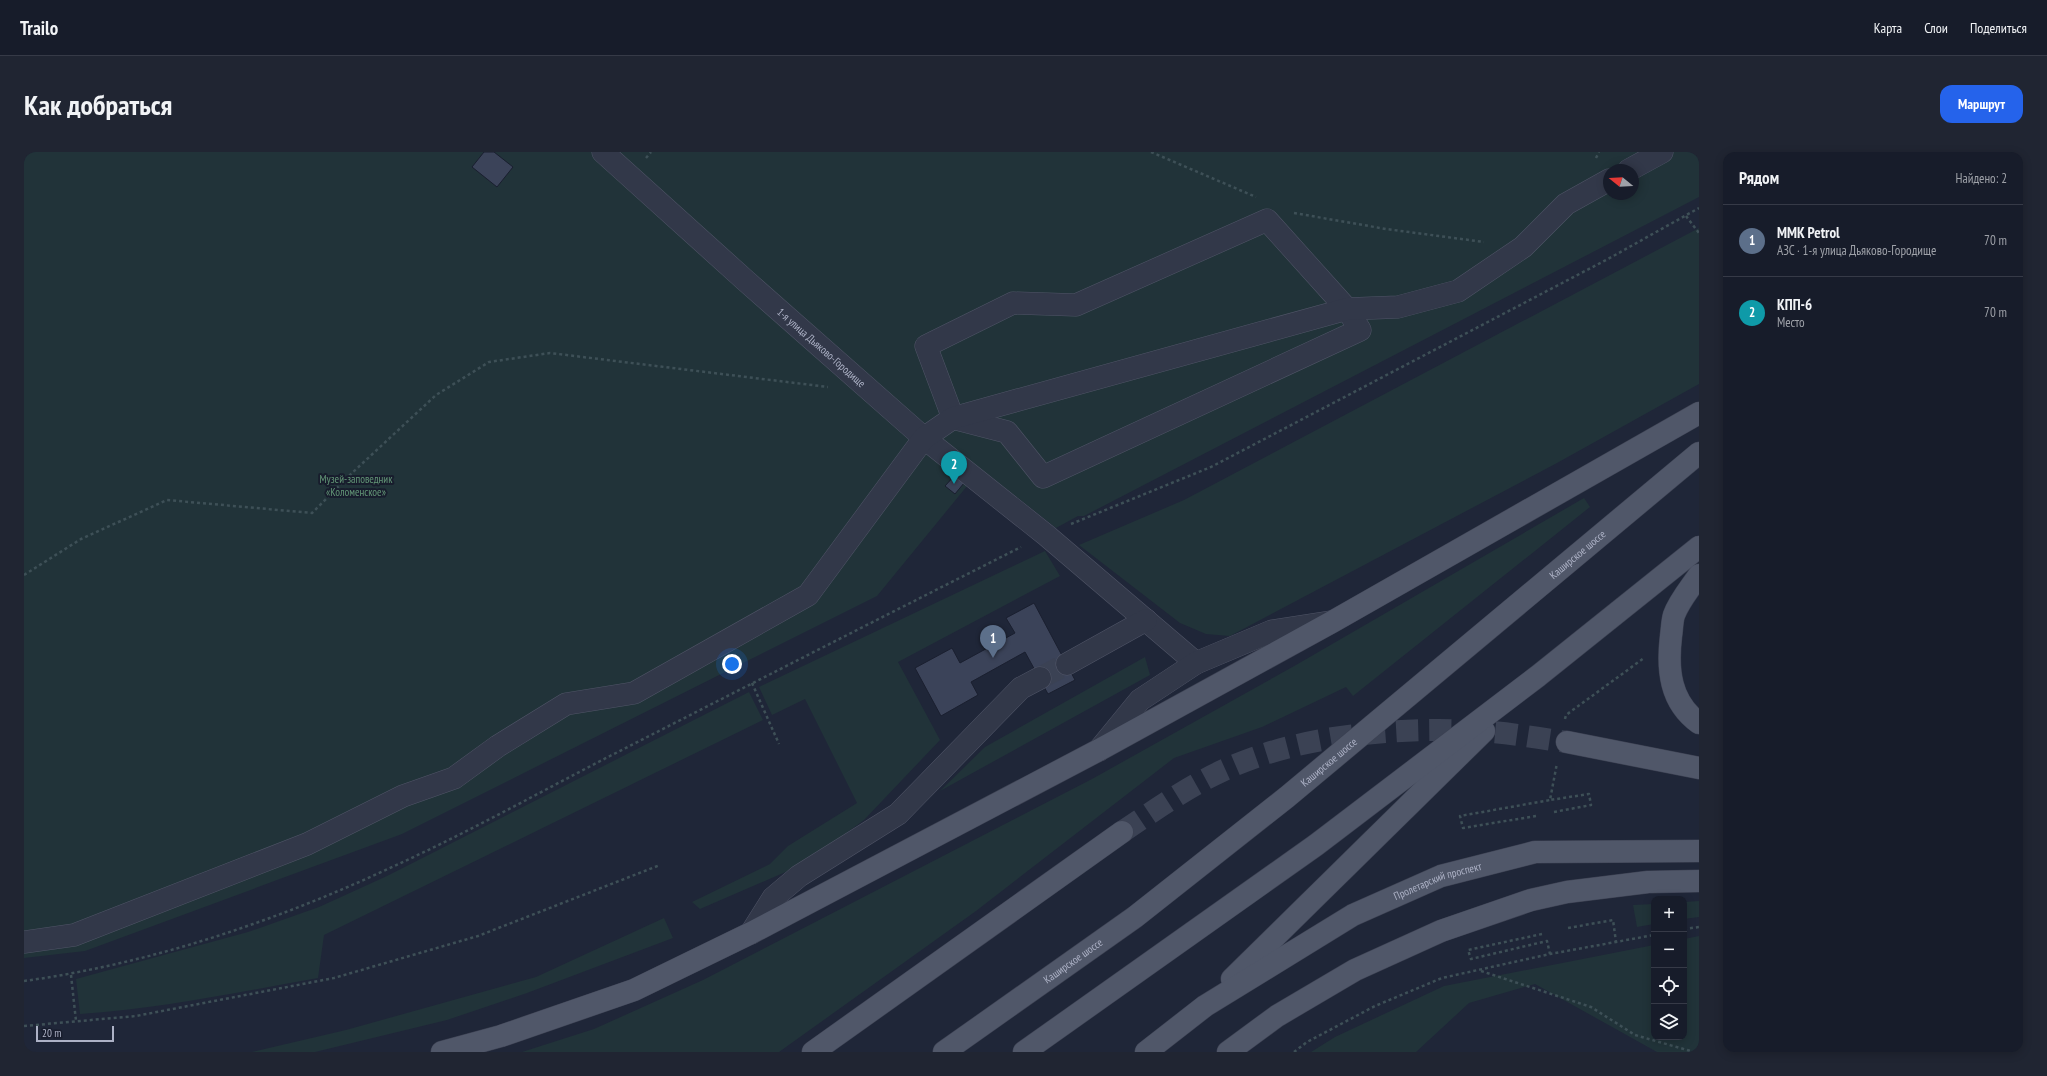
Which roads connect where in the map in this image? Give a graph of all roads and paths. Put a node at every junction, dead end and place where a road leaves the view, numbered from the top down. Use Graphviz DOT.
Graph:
graph roads {
  1 [pos="603,152"];
  2 [pos="1151,152"];
  3 [pos="1662,152"];
  4 [pos="1639,165"];
  5 [pos="1603,183"];
  6 [pos="1263,200"];
  7 [pos="1699,208"];
  8 [pos="1291,212"];
  9 [pos="1686,216"];
  10 [pos="1699,233"];
  11 [pos="1485,242"];
  12 [pos="1346,309"];
  13 [pos="835,388"];
  14 [pos="1699,413"];
  15 [pos="953,418"];
  16 [pos="924,438"];
  17 [pos="1699,453"];
  18 [pos="1046,534"];
  19 [pos="1699,547"];
  20 [pos="24,575"];
  21 [pos="1699,575"];
  22 [pos="1146,620"];
  23 [pos="1332,622"];
  24 [pos="1669,653"];
  25 [pos="1196,663"];
  26 [pos="1067,664"];
  27 [pos="1538,676"];
  28 [pos="1040,678"];
  29 [pos="752,683"];
  30 [pos="1699,723"];
  31 [pos="1566,732"];
  32 [pos="779,744"];
  33 [pos="1099,750"];
  34 [pos="1557,761"];
  35 [pos="1699,768"];
  36 [pos="1550,800"];
  37 [pos="1554,812"];
  38 [pos="1536,816"];
  39 [pos="1122,832"];
  40 [pos="1699,851"];
  41 [pos="660,865"];
  42 [pos="1699,881"];
  43 [pos="1699,927"];
  44 [pos="1568,928"];
  45 [pos="1687,929"];
  46 [pos="751,933"];
  47 [pos="1542,934"];
  48 [pos="1651,936"];
  49 [pos="24,942"];
  50 [pos="1616,942"];
  51 [pos="1550,954"];
  52 [pos="1479,970"];
  53 [pos="71,975"];
  54 [pos="24,981"];
  55 [pos="1205,1006"];
  56 [pos="76,1021"];
  57 [pos="24,1026"];
  58 [pos="442,1052"];
  59 [pos="813,1052"];
  60 [pos="944,1052"];
  61 [pos="1024,1052"];
  62 [pos="1146,1052"];
  63 [pos="1228,1052"];
  64 [pos="1294,1052"];
  65 [pos="1694,1052"];
  1 -- 16 [label="street, 1-я улица Дьяково-Городище"];
  2 -- 6 [label="path"];
  3 -- 4 [label="street"];
  5 -- 12 [label="street"];
  7 -- 9 [label="path"];
  8 -- 11 [label="path"];
  9 -- 10 [label="path"];
  9 -- 18 [label="path"];
  12 -- 15 [label="street"];
  12 -- 15 [label="street"];
  12 -- 15 [label="street"];
  13 -- 20 [label="path"];
  14 -- 23 [label="main road"];
  15 -- 16 [label="street"];
  16 -- 18 [label="street, 1-я улица Дьяково-Городище"];
  16 -- 49 [label="street"];
  17 -- 60 [label="main road, Каширское шоссе"];
  18 -- 22 [label="street, 1-я улица Дьяково-Городище"];
  18 -- 29 [label="path"];
  19 -- 27 [label="main road"];
  21 -- 24 [label="main road"];
  22 -- 25 [label="street, 1-я улица Дьяково-Городище"];
  22 -- 26 [label="street"];
  23 -- 25 [label="street"];
  23 -- 33 [label="main road"];
  24 -- 30 [label="main road"];
  24 -- 31 [label="path"];
  25 -- 33 [label="street"];
  27 -- 55 [label="main road"];
  27 -- 61 [label="main road"];
  28 -- 46 [label="street"];
  29 -- 32 [label="path"];
  29 -- 53 [label="path"];
  31 -- 35 [label="main road"];
  33 -- 46 [label="main road"];
  34 -- 36 [label="path"];
  36 -- 37 [label="path"];
  36 -- 38 [label="path"];
  39 -- 59 [label="main road"];
  40 -- 55 [label="main road, Пролетарский проспект"];
  41 -- 56 [label="path"];
  42 -- 63 [label="main road"];
  43 -- 45 [label="path"];
  44 -- 50 [label="path"];
  46 -- 58 [label="main road"];
  47 -- 51 [label="path"];
  48 -- 50 [label="path"];
  50 -- 51 [label="path"];
  51 -- 52 [label="path"];
  52 -- 64 [label="path"];
  52 -- 65 [label="path"];
  53 -- 54 [label="path"];
  53 -- 56 [label="path"];
  55 -- 62 [label="main road"];
  56 -- 57 [label="path"];
}
